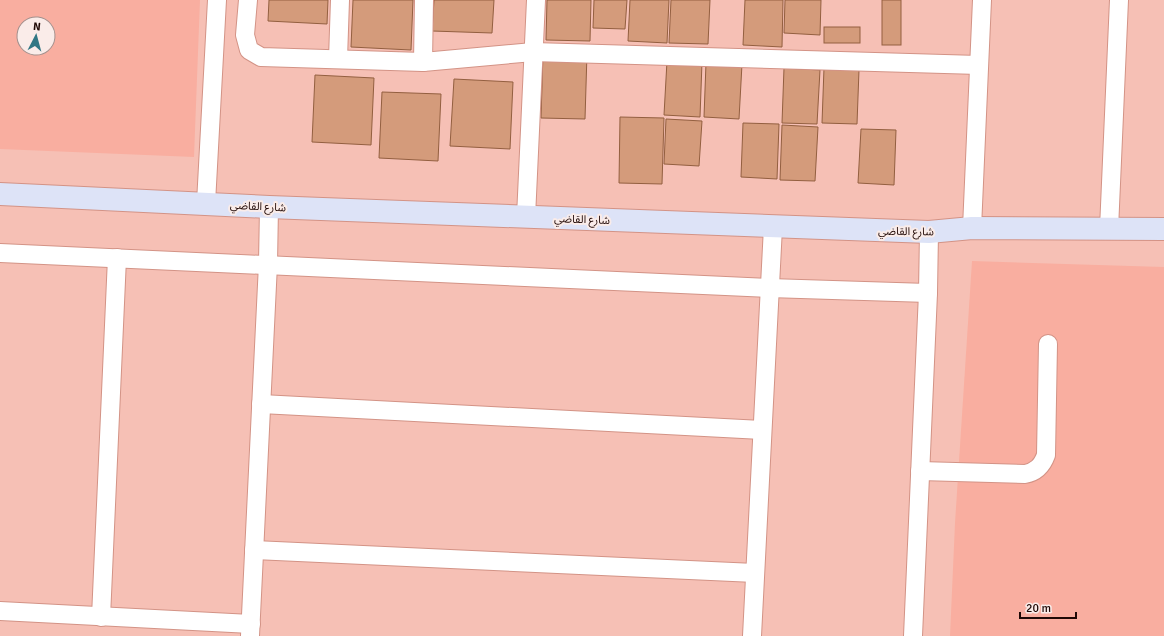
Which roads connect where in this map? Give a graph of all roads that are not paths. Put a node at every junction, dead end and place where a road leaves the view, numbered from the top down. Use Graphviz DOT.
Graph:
graph roads {
  1 [pos="217,0"];
  2 [pos="248,0"];
  3 [pos="340,0"];
  4 [pos="424,0"];
  5 [pos="536,0"];
  6 [pos="982,0"];
  7 [pos="1119,0"];
  8 [pos="533,52"];
  9 [pos="338,59"];
  10 [pos="423,62"];
  11 [pos="979,65"];
  12 [pos="0,194"];
  13 [pos="206,203"];
  14 [pos="269,207"];
  15 [pos="526,217"];
  16 [pos="773,227"];
  17 [pos="972,228"];
  18 [pos="1109,228"];
  19 [pos="1164,229"];
  20 [pos="929,232"];
  21 [pos="0,253"];
  22 [pos="117,258"];
  23 [pos="268,264"];
  24 [pos="769,288"];
  25 [pos="928,293"];
  26 [pos="1048,344"];
  27 [pos="261,404"];
  28 [pos="762,430"];
  29 [pos="920,471"];
  30 [pos="254,550"];
  31 [pos="755,573"];
  32 [pos="0,611"];
  33 [pos="101,617"];
  34 [pos="250,630"];
  35 [pos="752,636"];
  36 [pos="913,636"];
  1 -- 13 [label="street"];
  2 -- 9 [label="street"];
  3 -- 9 [label="street"];
  4 -- 10 [label="street"];
  5 -- 8 [label="street"];
  6 -- 11 [label="street"];
  7 -- 18 [label="street"];
  8 -- 10 [label="street"];
  8 -- 11 [label="street"];
  8 -- 15 [label="street"];
  9 -- 10 [label="street"];
  11 -- 17 [label="street"];
  12 -- 13 [label="main road, شارع القاضي"];
  13 -- 14 [label="main road, شارع القاضي"];
  14 -- 15 [label="main road, شارع القاضي"];
  14 -- 23 [label="street"];
  15 -- 16 [label="main road, شارع القاضي"];
  16 -- 20 [label="main road, شارع القاضي"];
  16 -- 24 [label="street"];
  17 -- 18 [label="main road, شارع القاضي"];
  17 -- 20 [label="main road, شارع القاضي"];
  18 -- 19 [label="main road, شارع القاضي"];
  20 -- 25 [label="street"];
  21 -- 22 [label="street"];
  22 -- 23 [label="street"];
  22 -- 33 [label="street"];
  23 -- 24 [label="street"];
  23 -- 27 [label="street"];
  24 -- 25 [label="street"];
  24 -- 28 [label="street"];
  25 -- 29 [label="street"];
  26 -- 29 [label="street"];
  27 -- 28 [label="street"];
  27 -- 30 [label="street"];
  28 -- 31 [label="street"];
  29 -- 36 [label="street"];
  30 -- 31 [label="street"];
  30 -- 34 [label="street"];
  31 -- 35 [label="street"];
  32 -- 33 [label="street"];
  33 -- 34 [label="street"];
}
